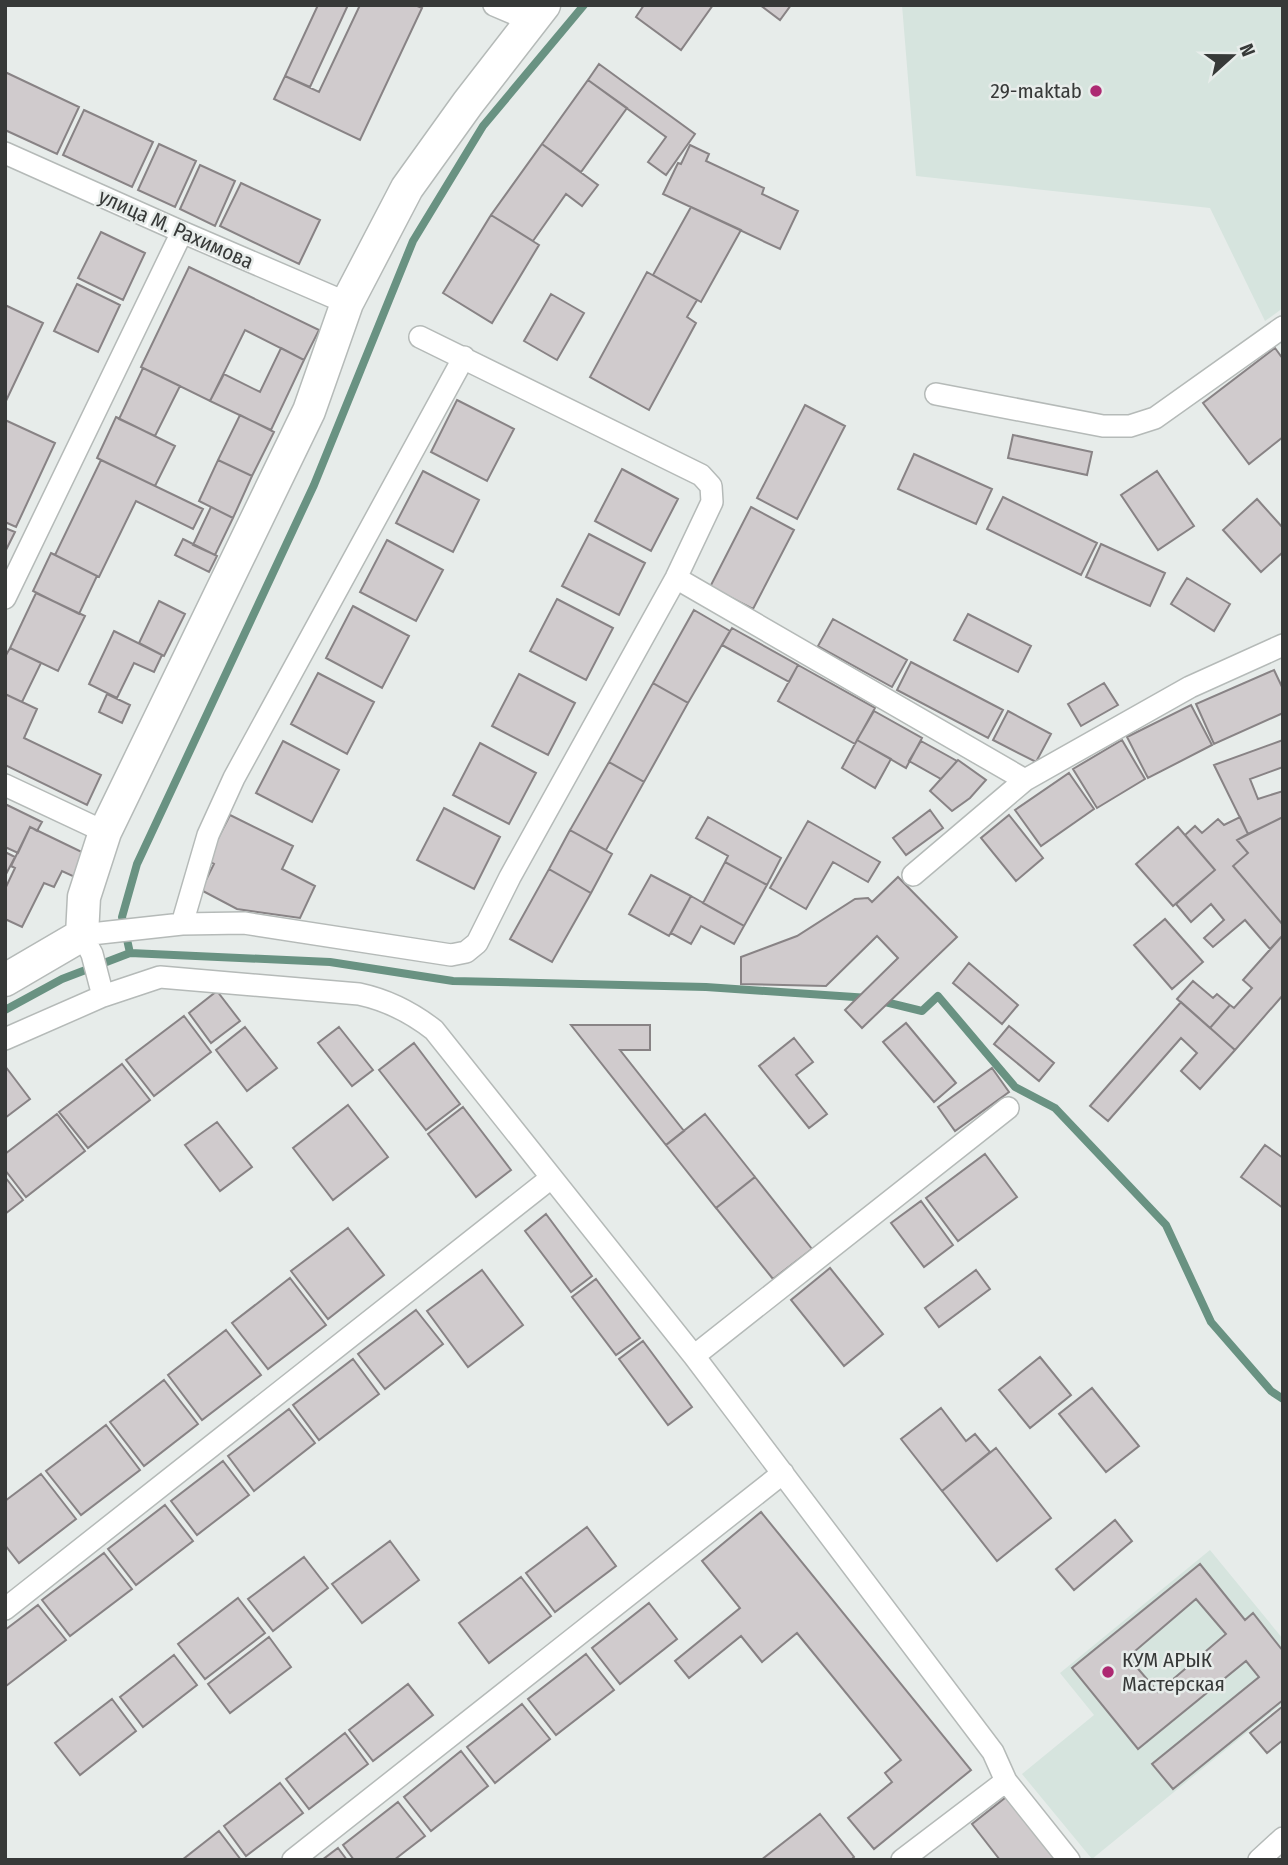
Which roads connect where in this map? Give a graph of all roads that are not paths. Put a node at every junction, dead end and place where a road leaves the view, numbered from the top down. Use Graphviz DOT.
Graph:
graph roads {
  1 [pos="494,5"];
  2 [pos="538,13"];
  3 [pos="5,153"];
  4 [pos="182,232"];
  5 [pos="347,303"];
  6 [pos="1283,327"];
  7 [pos="421,337"];
  8 [pos="464,357"];
  9 [pos="936,394"];
  10 [pos="676,578"];
  11 [pos="5,598"];
  12 [pos="1283,645"];
  13 [pos="1025,780"];
  14 [pos="5,785"];
  15 [pos="105,832"];
  16 [pos="913,876"];
  17 [pos="182,924"];
  18 [pos="94,941"];
  19 [pos="5,980"];
  20 [pos="103,996"];
  21 [pos="5,1039"];
  22 [pos="1008,1108"];
  23 [pos="551,1178"];
  24 [pos="694,1356"];
  25 [pos="783,1473"];
  26 [pos="5,1609"];
  27 [pos="1006,1781"];
  28 [pos="1283,1838"];
  29 [pos="293,1860"];
  30 [pos="902,1860"];
  31 [pos="1069,1860"];
  32 [pos="1259,1860"];
  1 -- 2 [label="street"];
  2 -- 5 [label="street"];
  3 -- 4 [label="street, улица М. Рахимова"];
  4 -- 5 [label="street, улица М. Рахимова"];
  4 -- 11 [label="street"];
  5 -- 15 [label="street"];
  6 -- 9 [label="street"];
  7 -- 8 [label="street"];
  8 -- 10 [label="street"];
  8 -- 17 [label="street"];
  10 -- 13 [label="street"];
  10 -- 17 [label="street"];
  12 -- 13 [label="street"];
  13 -- 16 [label="street"];
  14 -- 15 [label="street"];
  15 -- 18 [label="street"];
  17 -- 18 [label="street"];
  18 -- 19 [label="street"];
  18 -- 20 [label="street"];
  20 -- 21 [label="street"];
  20 -- 23 [label="street"];
  22 -- 24 [label="street"];
  23 -- 24 [label="street"];
  23 -- 26 [label="street"];
  24 -- 25 [label="street"];
  25 -- 27 [label="street"];
  25 -- 29 [label="street"];
  27 -- 30 [label="street"];
  27 -- 31 [label="street"];
  28 -- 32 [label="street"];
}
